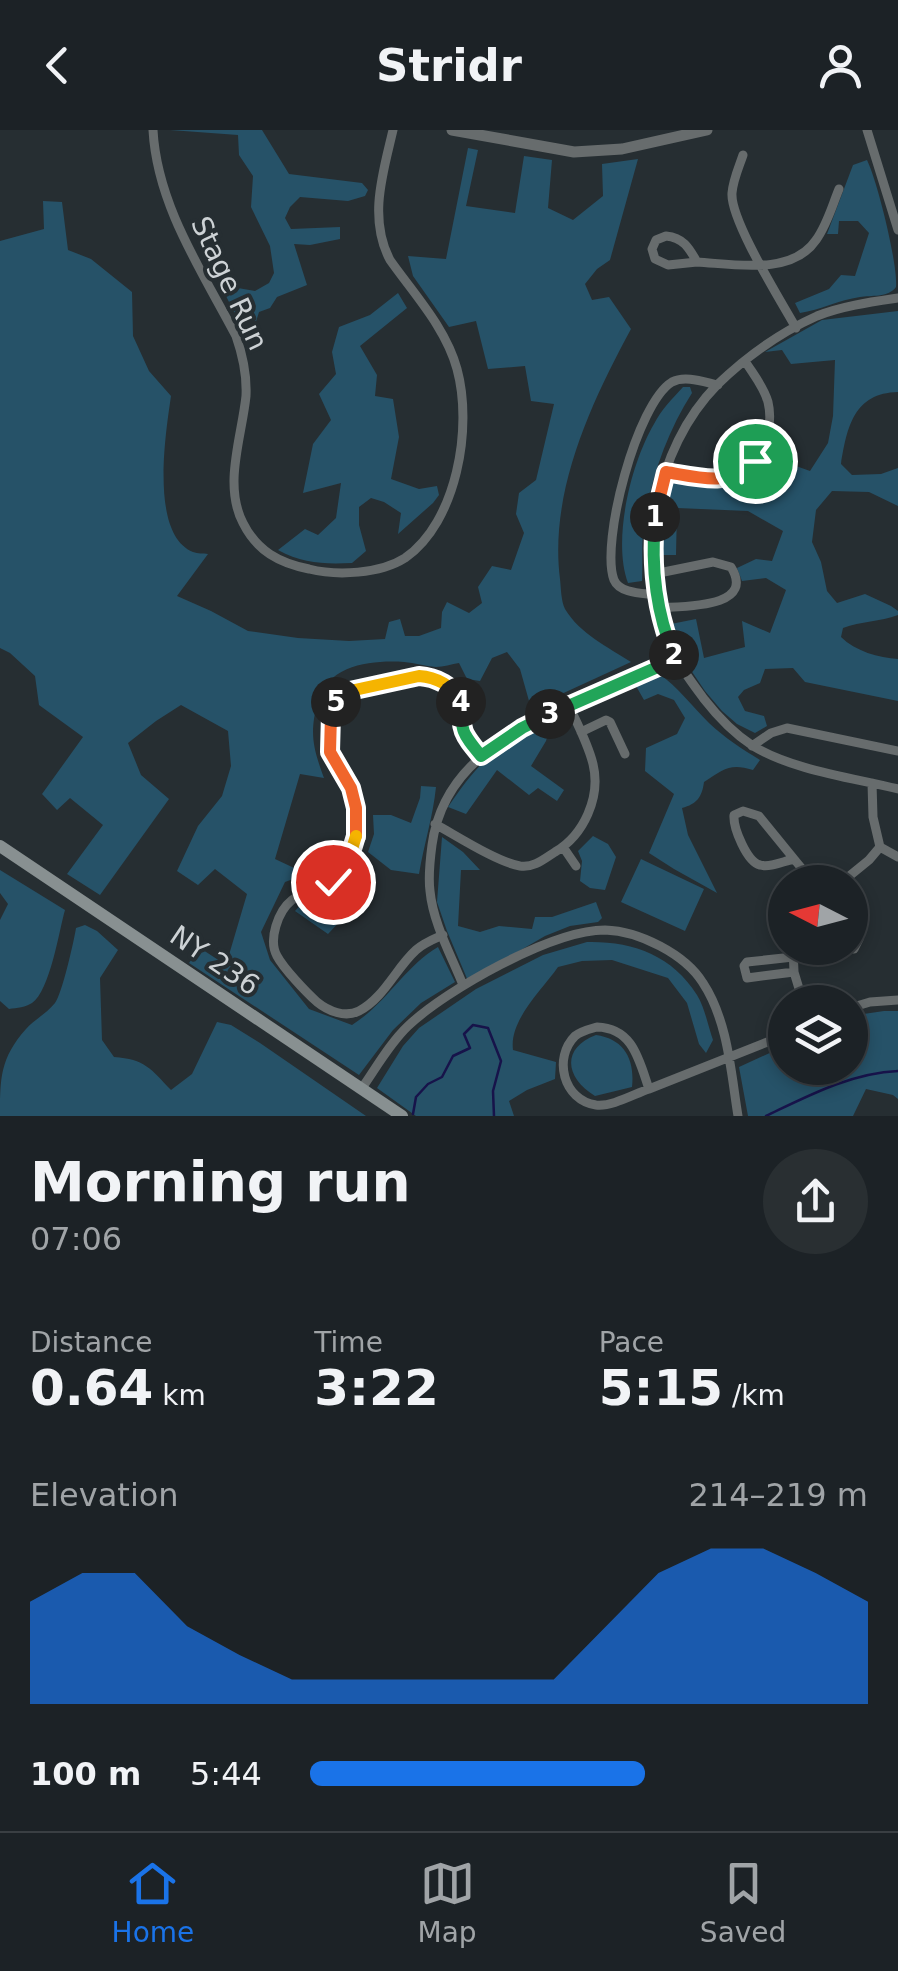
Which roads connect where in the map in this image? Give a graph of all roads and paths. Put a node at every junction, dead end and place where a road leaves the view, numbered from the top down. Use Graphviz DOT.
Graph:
graph roads {
  1 [pos="154,130"];
  2 [pos="393,130"];
  3 [pos="452,130"];
  4 [pos="706,130"];
  5 [pos="867,130"];
  6 [pos="743,155"];
  7 [pos="840,190"];
  8 [pos="898,230"];
  9 [pos="697,262"];
  10 [pos="761,265"];
  11 [pos="898,298"];
  12 [pos="796,328"];
  13 [pos="745,361"];
  14 [pos="718,385"];
  15 [pos="666,472"];
  16 [pos="654,574"];
  17 [pos="656,595"];
  18 [pos="658,608"];
  19 [pos="676,659"];
  20 [pos="569,706"];
  21 [pos="581,732"];
  22 [pos="752,746"];
  23 [pos="898,750"];
  24 [pos="624,754"];
  25 [pos="481,756"];
  26 [pos="872,783"];
  27 [pos="898,789"];
  28 [pos="435,824"];
  29 [pos="0,846"];
  30 [pos="563,847"];
  31 [pos="880,847"];
  32 [pos="898,857"];
  33 [pos="794,859"];
  34 [pos="799,865"];
  35 [pos="863,865"];
  36 [pos="576,866"];
  37 [pos="443,934"];
  38 [pos="768,957"];
  39 [pos="794,965"];
  40 [pos="794,972"];
  41 [pos="463,985"];
  42 [pos="798,985"];
  43 [pos="898,1000"];
  44 [pos="868,1003"];
  45 [pos="768,1041"];
  46 [pos="728,1058"];
  47 [pos="362,1088"];
  48 [pos="649,1088"];
  49 [pos="402,1116"];
  50 [pos="738,1116"];
  1 -- 2 [label="street, Stage Run"];
  3 -- 4 [label="street"];
  5 -- 8 [label="street"];
  6 -- 10 [label="street"];
  7 -- 10 [label="street"];
  9 -- 9 [label="street"];
  9 -- 10 [label="street"];
  10 -- 12 [label="street"];
  11 -- 12 [label="street"];
  12 -- 13 [label="street"];
  13 -- 14 [label="street"];
  13 -- 15 [label="street"];
  14 -- 15 [label="street"];
  14 -- 17 [label="street"];
  15 -- 16 [label="street"];
  16 -- 17 [label="street"];
  16 -- 18 [label="street"];
  17 -- 18 [label="street"];
  18 -- 19 [label="street"];
  19 -- 20 [label="street"];
  19 -- 22 [label="street"];
  20 -- 21 [label="street"];
  20 -- 25 [label="street"];
  21 -- 24 [label="street"];
  21 -- 30 [label="street"];
  22 -- 23 [label="street"];
  22 -- 26 [label="street"];
  25 -- 28 [label="street"];
  25 -- 37 [label="street"];
  26 -- 27 [label="street"];
  26 -- 31 [label="street"];
  28 -- 30 [label="street"];
  28 -- 37 [label="street"];
  29 -- 47 [label="main road, NY 236 / NY 236"];
  30 -- 36 [label="street"];
  31 -- 32 [label="street"];
  31 -- 35 [label="street"];
  33 -- 33 [label="street"];
  33 -- 34 [label="street"];
  37 -- 41 [label="street"];
  38 -- 40 [label="street"];
  39 -- 40 [label="street"];
  40 -- 42 [label="street"];
  41 -- 46 [label="street"];
  41 -- 47 [label="street"];
  43 -- 44 [label="street"];
  45 -- 46 [label="street"];
  46 -- 48 [label="street"];
  46 -- 50 [label="street"];
  47 -- 49 [label="main road, NY 236 / NY 236"];
  48 -- 48 [label="street"];
}
